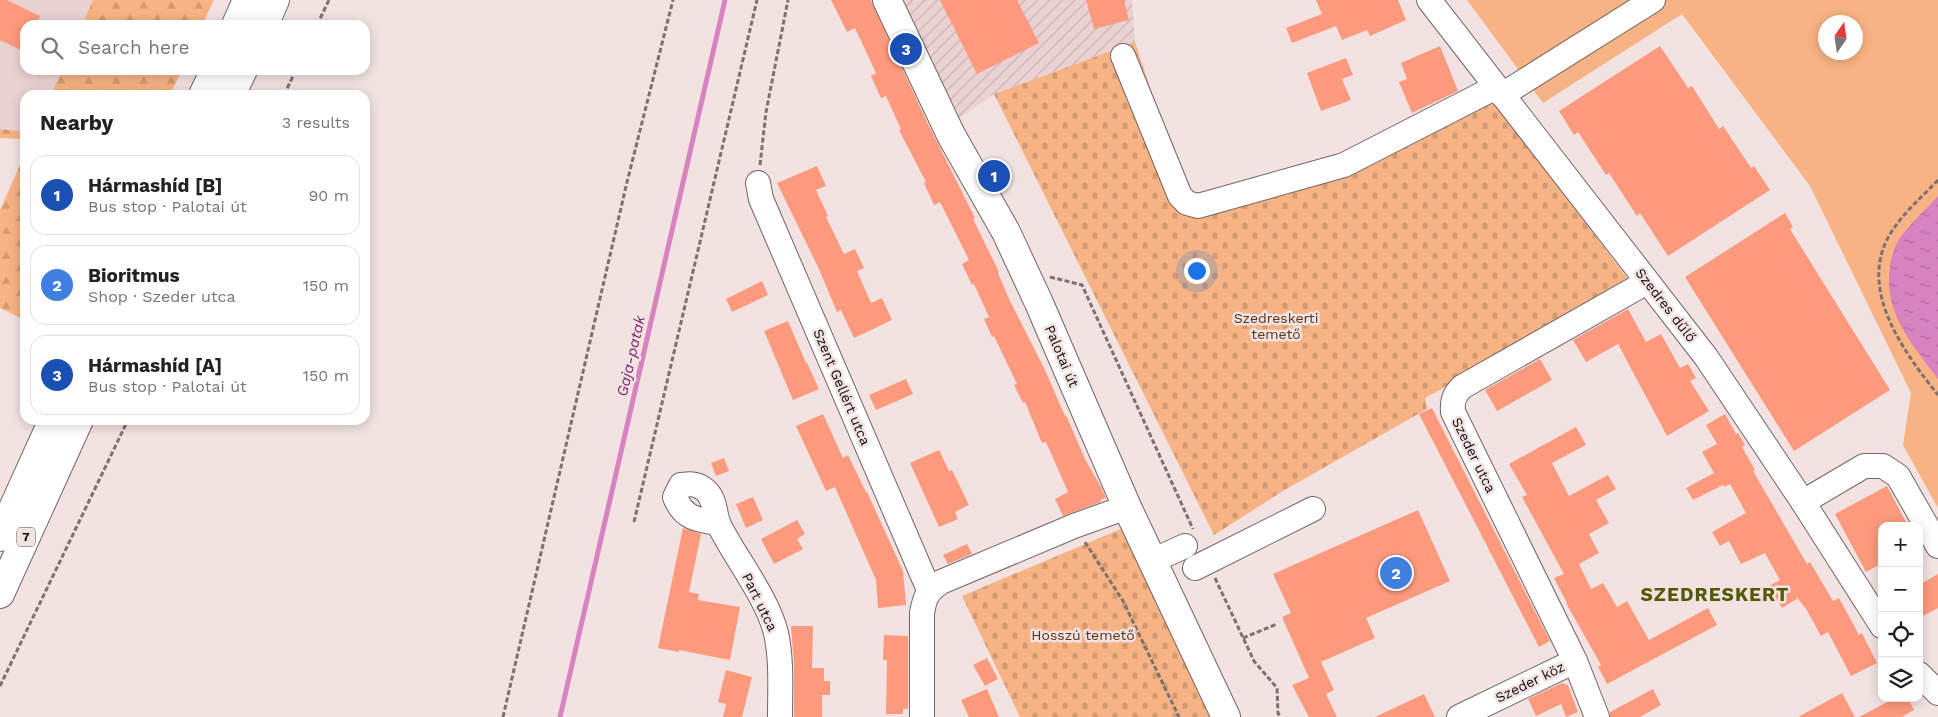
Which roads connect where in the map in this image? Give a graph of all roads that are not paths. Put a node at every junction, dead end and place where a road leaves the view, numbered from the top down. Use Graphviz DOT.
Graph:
graph roads {
  1 [pos="247,0"];
  2 [pos="275,0"];
  3 [pos="887,0"];
  4 [pos="1429,0"];
  5 [pos="1653,0"];
  6 [pos="238,20"];
  7 [pos="266,20"];
  8 [pos="1123,56"];
  9 [pos="213,75"];
  10 [pos="241,75"];
  11 [pos="205,90"];
  12 [pos="234,90"];
  13 [pos="1499,91"];
  14 [pos="758,183"];
  15 [pos="1647,282"];
  16 [pos="52,425"];
  17 [pos="77,425"];
  18 [pos="1803,502"];
  19 [pos="1126,507"];
  20 [pos="1313,509"];
  21 [pos="718,523"];
  22 [pos="0,537"];
  23 [pos="1185,546"];
  24 [pos="1938,546"];
  25 [pos="1152,561"];
  26 [pos="1202,565"];
  27 [pos="929,590"];
  28 [pos="0,594"];
  29 [pos="1878,620"];
  30 [pos="1575,661"];
  31 [pos="1923,678"];
  32 [pos="1938,692"];
  33 [pos="780,717"];
  34 [pos="922,717"];
  35 [pos="1226,717"];
  36 [pos="1459,717"];
  37 [pos="1597,717"];
  1 -- 6 [label="main road"];
  2 -- 7 [label="main road"];
  3 -- 19 [label="main road, Palotai út"];
  4 -- 13 [label="street, Szedres dűlő"];
  5 -- 13 [label="street"];
  8 -- 13 [label="street"];
  9 -- 11 [label="main road"];
  10 -- 12 [label="main road"];
  13 -- 15 [label="street, Szedres dűlő"];
  14 -- 27 [label="street, Szent Gellért utca"];
  15 -- 18 [label="street, Szedres dűlő"];
  15 -- 30 [label="street, Szeder utca"];
  16 -- 22 [label="main road, 7"];
  17 -- 28 [label="main road, 7"];
  18 -- 24 [label="street"];
  18 -- 29 [label="street, Szedres dűlő"];
  19 -- 25 [label="main road, Palotai út"];
  19 -- 27 [label="street"];
  20 -- 26 [label="street"];
  21 -- 33 [label="street, Part utca"];
  23 -- 25 [label="street"];
  25 -- 35 [label="main road, Palotai út"];
  27 -- 34 [label="street"];
  30 -- 36 [label="street, Szeder köz"];
  30 -- 37 [label="street, Szeder utca"];
  31 -- 32 [label="street"];
}
